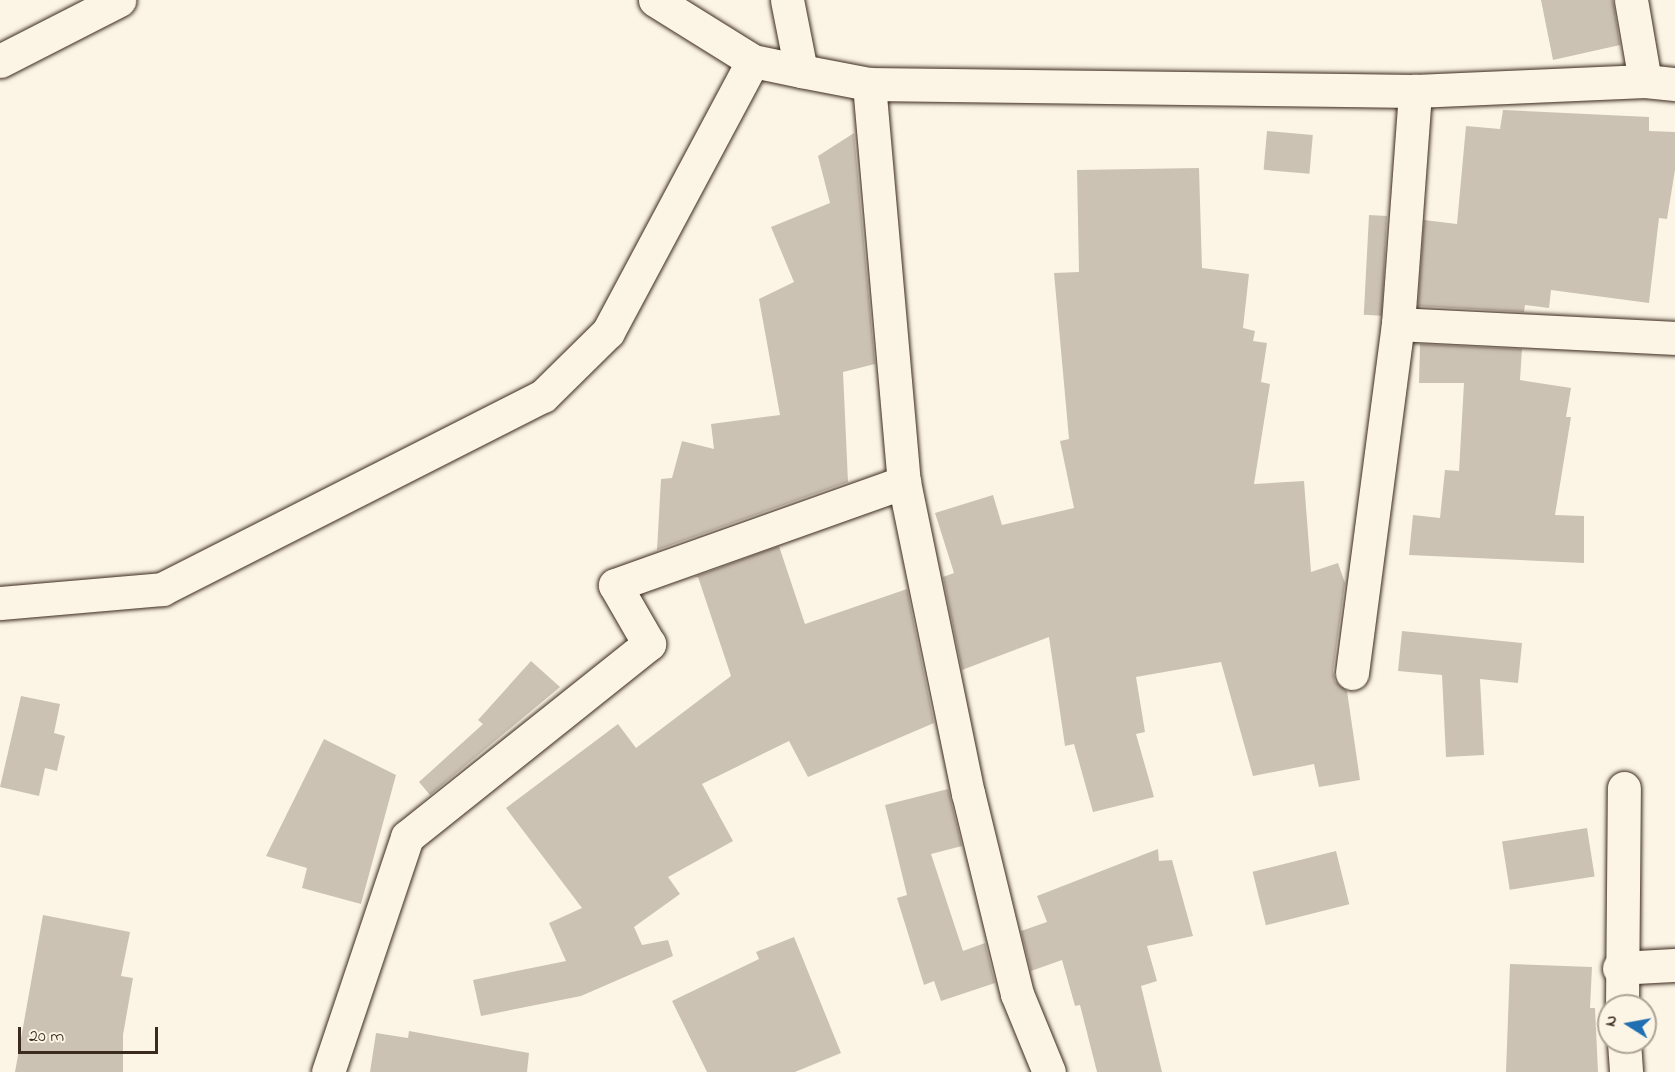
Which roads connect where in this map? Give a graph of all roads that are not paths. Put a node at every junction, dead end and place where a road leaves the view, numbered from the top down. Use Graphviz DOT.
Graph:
graph roads {
  1 [pos="120,0"];
  2 [pos="655,0"];
  3 [pos="787,0"];
  4 [pos="1631,0"];
  5 [pos="753,61"];
  6 [pos="0,62"];
  7 [pos="801,71"];
  8 [pos="1660,82"];
  9 [pos="869,84"];
  10 [pos="1414,91"];
  11 [pos="1398,324"];
  12 [pos="1675,338"];
  13 [pos="904,482"];
  14 [pos="0,603"];
  15 [pos="1352,673"];
  16 [pos="1623,788"];
  17 [pos="1675,965"];
  18 [pos="1619,968"];
  19 [pos="1621,994"];
  20 [pos="1625,1054"];
  21 [pos="328,1072"];
  22 [pos="1049,1072"];
  23 [pos="1626,1072"];
  1 -- 6 [label="street"];
  2 -- 5 [label="street"];
  3 -- 7 [label="street"];
  4 -- 8 [label="street"];
  5 -- 7 [label="street"];
  5 -- 14 [label="street"];
  7 -- 9 [label="street"];
  8 -- 10 [label="street"];
  9 -- 10 [label="street"];
  9 -- 13 [label="street"];
  10 -- 11 [label="street"];
  11 -- 12 [label="street"];
  11 -- 15 [label="street"];
  13 -- 21 [label="street"];
  13 -- 22 [label="street"];
  16 -- 18 [label="street"];
  17 -- 18 [label="street"];
  18 -- 19 [label="street"];
  20 -- 23 [label="street"];
}
